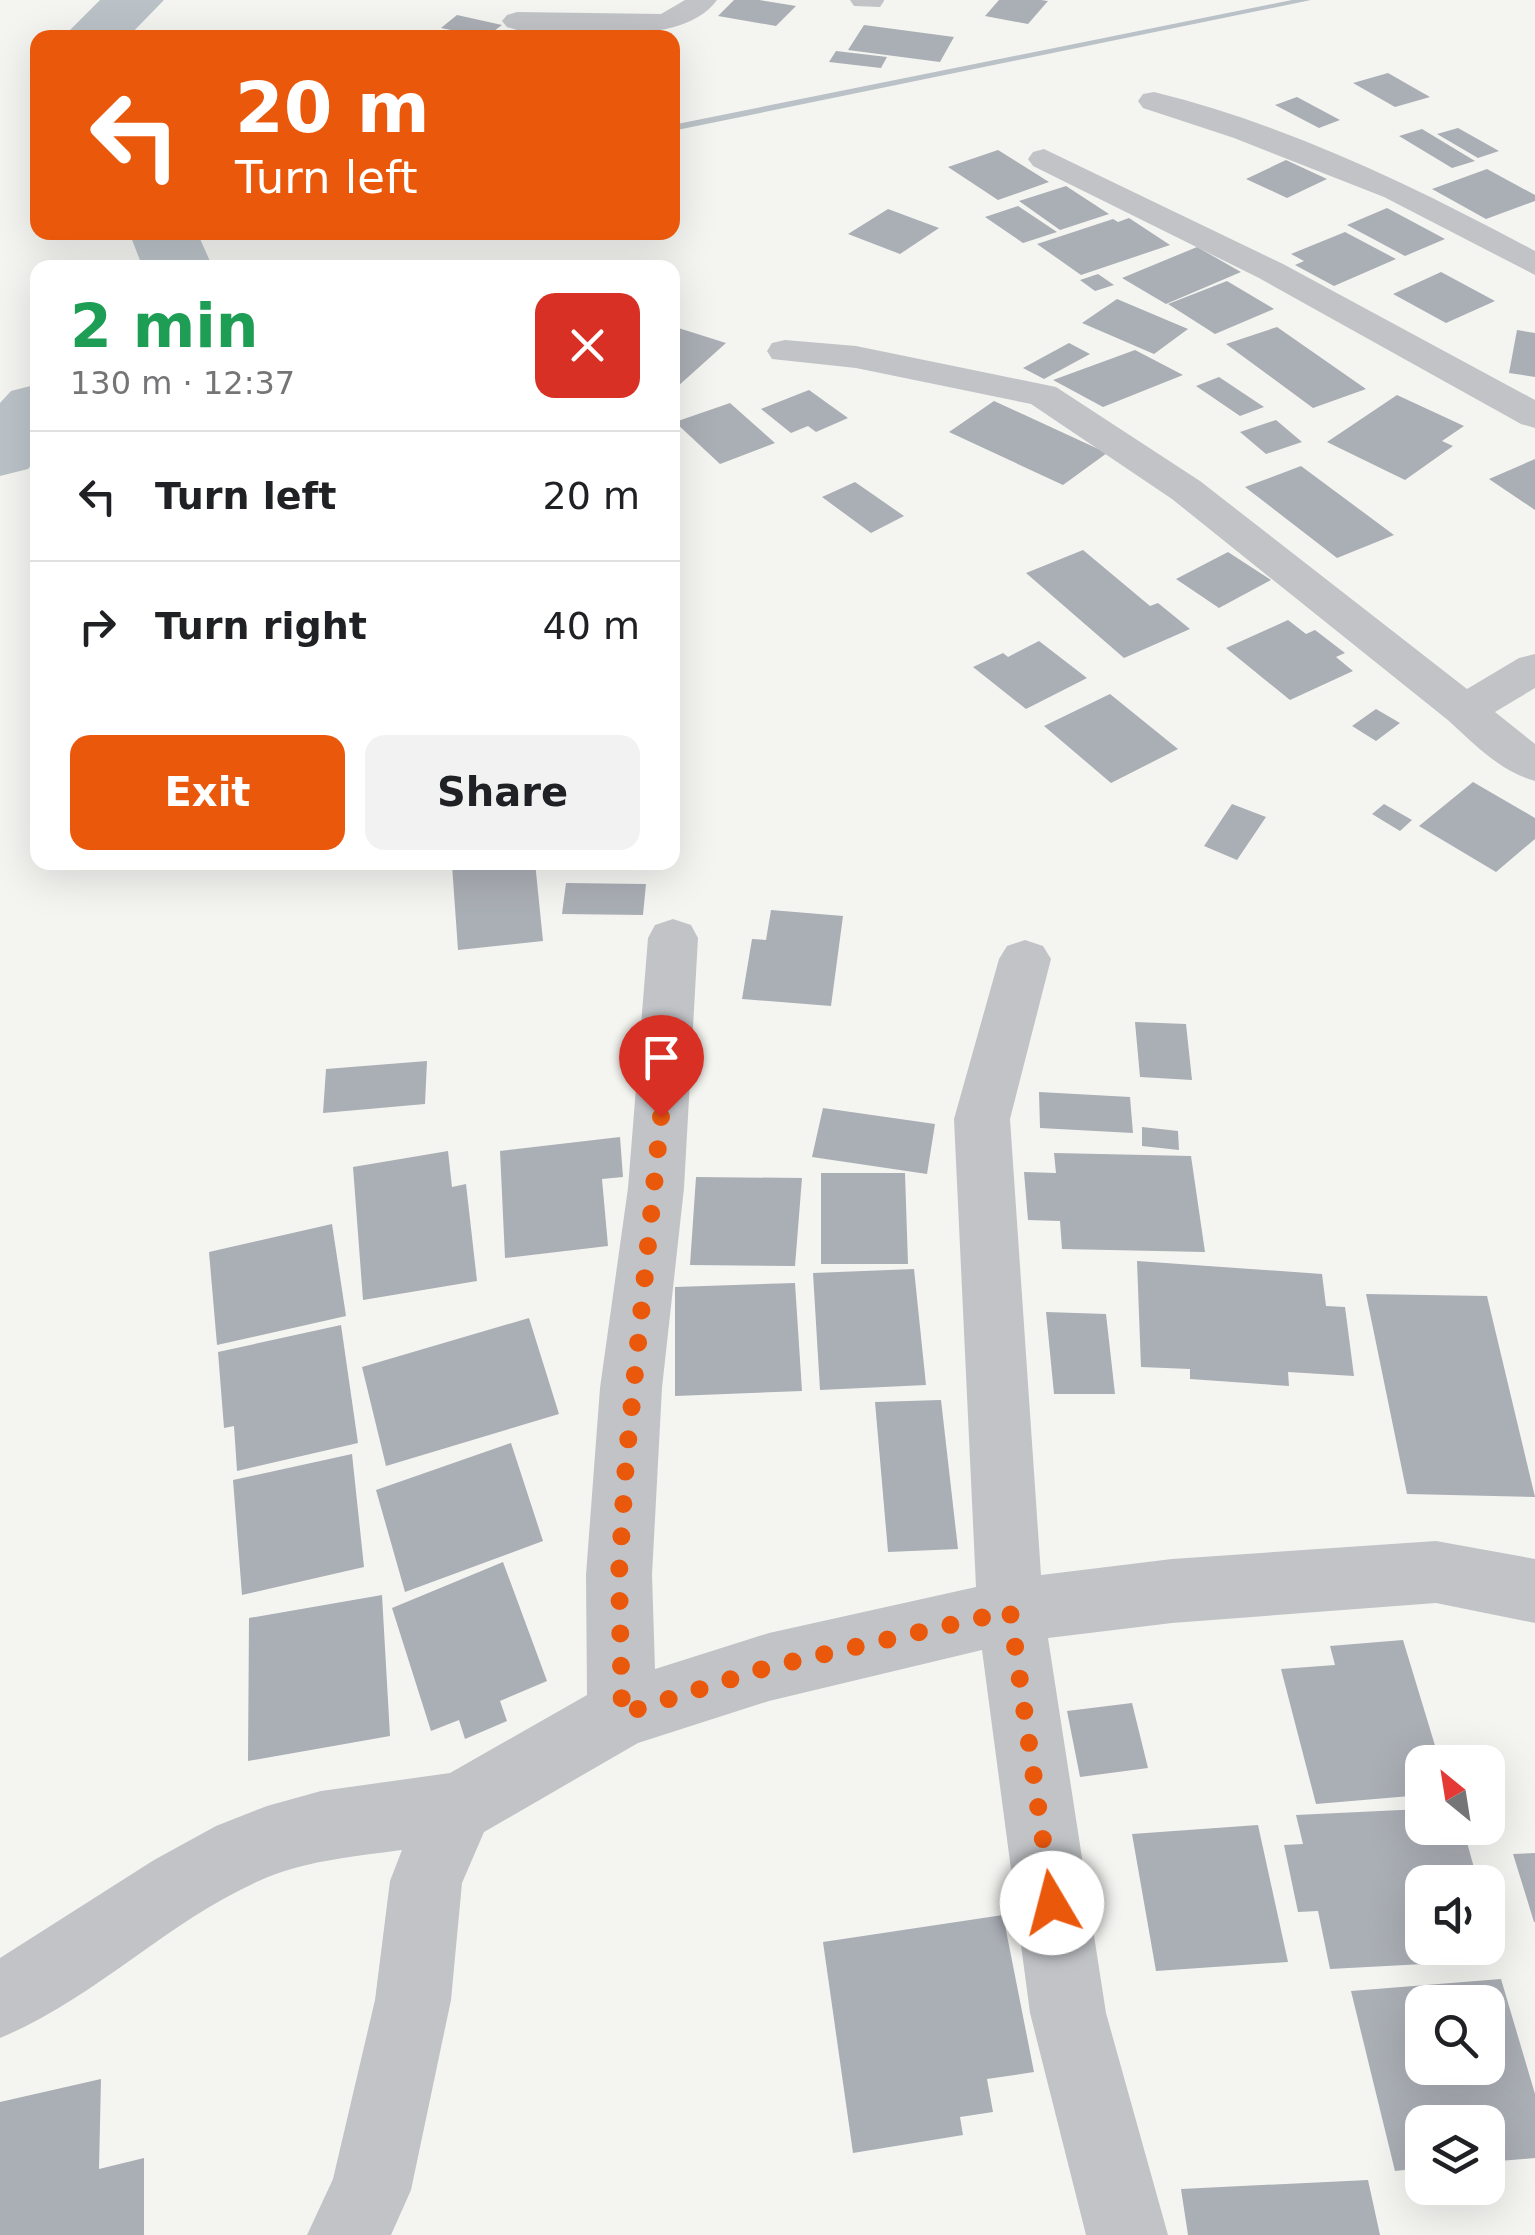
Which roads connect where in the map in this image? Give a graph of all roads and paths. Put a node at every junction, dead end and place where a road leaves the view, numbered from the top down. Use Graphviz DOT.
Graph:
graph roads {
  1 [pos="703,0"];
  2 [pos="516,21"];
  3 [pos="1154,101"];
  4 [pos="1044,159"];
  5 [pos="1535,266"];
  6 [pos="784,351"];
  7 [pos="1535,416"];
  8 [pos="1535,668"];
  9 [pos="1464,710"];
  10 [pos="1535,765"];
  11 [pos="673,938"];
  12 [pos="1025,959"];
  13 [pos="1535,1590"];
  14 [pos="1010,1611"];
  15 [pos="622,1714"];
  16 [pos="459,1807"];
  17 [pos="0,2000"];
  18 [pos="348,2235"];
  19 [pos="1127,2235"];
  1 -- 2 [label="street"];
  3 -- 5 [label="street"];
  4 -- 7 [label="street"];
  6 -- 9 [label="street"];
  8 -- 9 [label="street"];
  9 -- 10 [label="street"];
  11 -- 15 [label="street"];
  12 -- 14 [label="street"];
  13 -- 14 [label="street"];
  14 -- 15 [label="street"];
  14 -- 19 [label="street"];
  15 -- 16 [label="street"];
  16 -- 17 [label="street"];
  16 -- 18 [label="street"];
}
